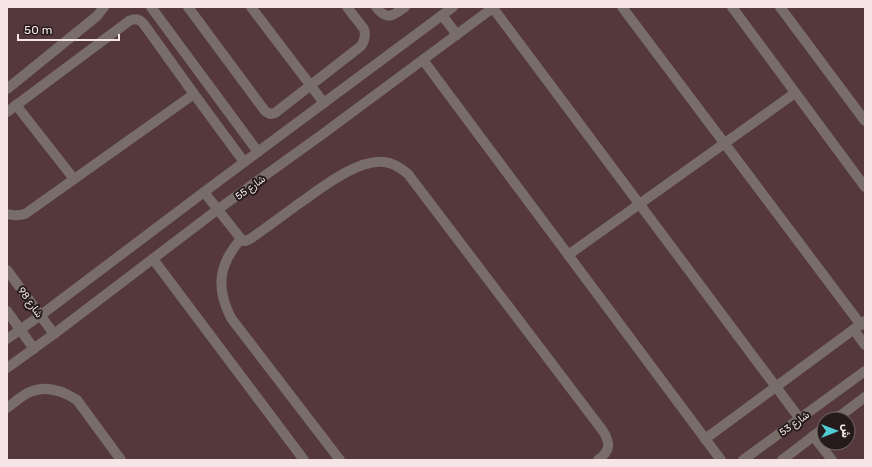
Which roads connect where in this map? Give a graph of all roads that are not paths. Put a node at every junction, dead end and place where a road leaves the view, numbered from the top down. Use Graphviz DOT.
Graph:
graph roads {
  1 [pos="104,7"];
  2 [pos="151,7"];
  3 [pos="188,7"];
  4 [pos="251,7"];
  5 [pos="347,7"];
  6 [pos="376,7"];
  7 [pos="405,7"];
  8 [pos="453,7"];
  9 [pos="494,7"];
  10 [pos="622,7"];
  11 [pos="732,7"];
  12 [pos="780,7"];
  13 [pos="442,15"];
  14 [pos="457,35"];
  15 [pos="423,60"];
  16 [pos="310,85"];
  17 [pos="7,89"];
  18 [pos="795,93"];
  19 [pos="194,94"];
  20 [pos="324,103"];
  21 [pos="16,105"];
  22 [pos="7,112"];
  23 [pos="865,121"];
  24 [pos="725,143"];
  25 [pos="258,152"];
  26 [pos="244,162"];
  27 [pos="74,179"];
  28 [pos="865,187"];
  29 [pos="204,192"];
  30 [pos="640,204"];
  31 [pos="217,210"];
  32 [pos="7,214"];
  33 [pos="241,239"];
  34 [pos="568,255"];
  35 [pos="153,259"];
  36 [pos="7,270"];
  37 [pos="7,311"];
  38 [pos="41,315"];
  39 [pos="860,325"];
  40 [pos="21,330"];
  41 [pos="54,334"];
  42 [pos="7,339"];
  43 [pos="865,345"];
  44 [pos="34,349"];
  45 [pos="7,368"];
  46 [pos="865,371"];
  47 [pos="777,387"];
  48 [pos="865,397"];
  49 [pos="7,408"];
  50 [pos="847,411"];
  51 [pos="800,418"];
  52 [pos="816,434"];
  53 [pos="813,436"];
  54 [pos="705,439"];
  55 [pos="121,460"];
  56 [pos="304,460"];
  57 [pos="340,460"];
  58 [pos="598,460"];
  59 [pos="721,460"];
  60 [pos="743,460"];
  61 [pos="782,460"];
  62 [pos="832,460"];
  1 -- 17 [label="lane"];
  2 -- 25 [label="lane"];
  3 -- 16 [label="lane"];
  4 -- 16 [label="lane"];
  5 -- 16 [label="lane"];
  6 -- 7 [label="lane"];
  8 -- 13 [label="lane"];
  9 -- 14 [label="lane, شارع 55"];
  9 -- 30 [label="lane"];
  10 -- 24 [label="lane"];
  11 -- 18 [label="lane"];
  12 -- 23 [label="lane"];
  13 -- 14 [label="lane"];
  13 -- 20 [label="lane"];
  14 -- 15 [label="lane, شارع 55"];
  15 -- 31 [label="lane, شارع 55"];
  15 -- 34 [label="lane"];
  16 -- 20 [label="lane"];
  18 -- 24 [label="lane"];
  18 -- 28 [label="lane"];
  19 -- 21 [label="lane"];
  19 -- 26 [label="lane"];
  19 -- 27 [label="lane"];
  20 -- 25 [label="lane"];
  21 -- 22 [label="lane"];
  21 -- 27 [label="lane"];
  24 -- 30 [label="lane"];
  24 -- 39 [label="lane"];
  25 -- 26 [label="lane"];
  26 -- 29 [label="lane"];
  27 -- 32 [label="lane"];
  29 -- 31 [label="lane"];
  29 -- 38 [label="lane"];
  30 -- 34 [label="lane"];
  30 -- 47 [label="lane"];
  31 -- 33 [label="lane"];
  31 -- 35 [label="lane, شارع 55"];
  33 -- 57 [label="lane"];
  33 -- 58 [label="lane"];
  34 -- 54 [label="lane"];
  35 -- 41 [label="lane, شارع 55"];
  35 -- 56 [label="lane"];
  36 -- 38 [label="lane, شارع 98"];
  37 -- 40 [label="lane"];
  38 -- 40 [label="lane"];
  38 -- 41 [label="lane, شارع 98"];
  39 -- 43 [label="lane"];
  39 -- 47 [label="lane"];
  40 -- 42 [label="lane"];
  40 -- 44 [label="lane"];
  41 -- 44 [label="lane, شارع 55"];
  44 -- 45 [label="lane, شارع 55"];
  46 -- 51 [label="lane, شارع 53"];
  47 -- 51 [label="lane"];
  47 -- 54 [label="lane"];
  48 -- 50 [label="lane"];
  49 -- 55 [label="lane"];
  51 -- 60 [label="lane, شارع 53"];
  52 -- 53 [label="lane"];
  53 -- 61 [label="lane"];
  53 -- 62 [label="lane"];
  54 -- 59 [label="lane"];
}
